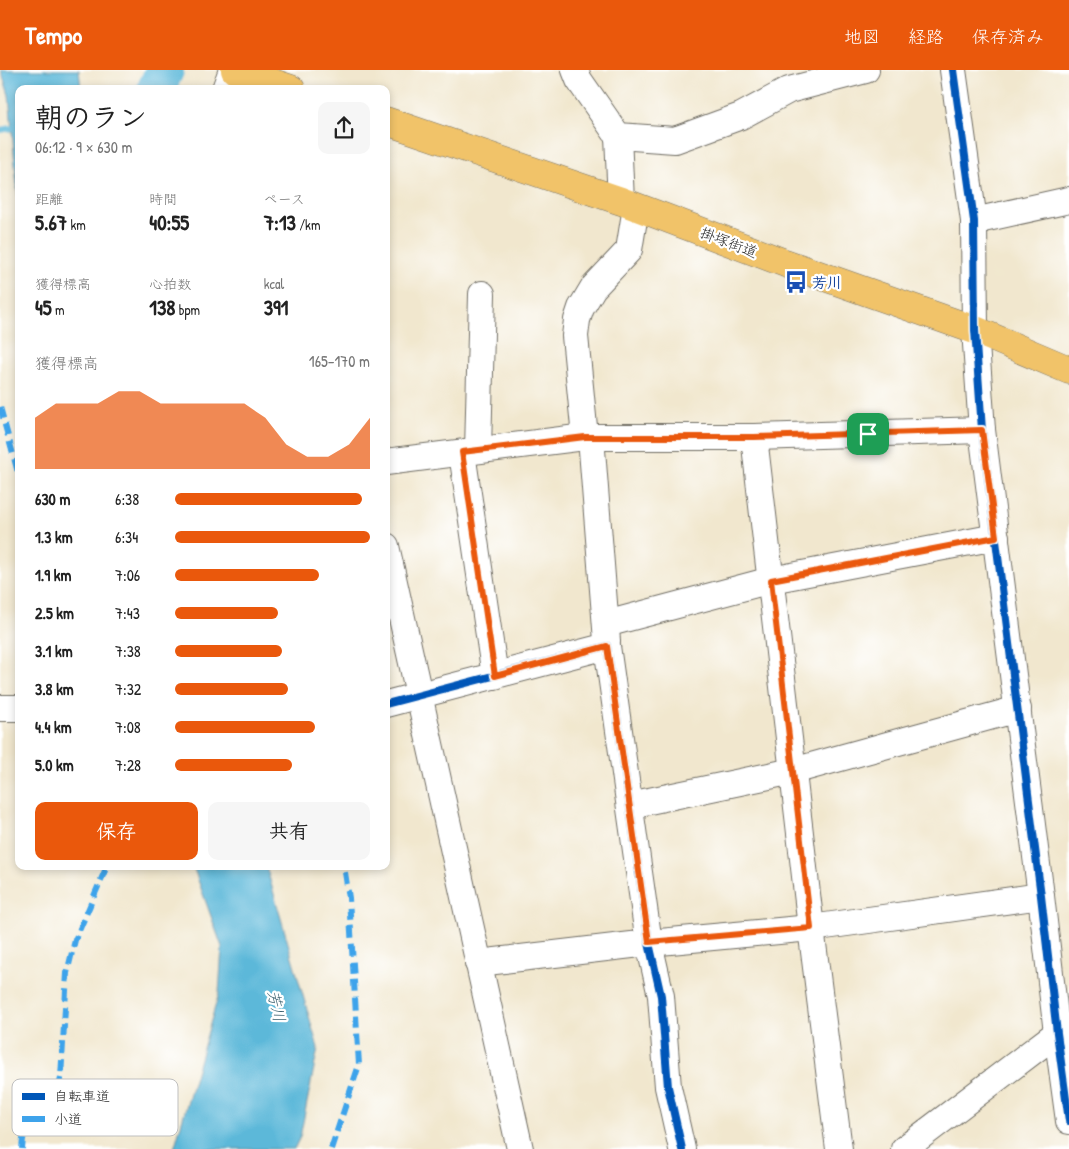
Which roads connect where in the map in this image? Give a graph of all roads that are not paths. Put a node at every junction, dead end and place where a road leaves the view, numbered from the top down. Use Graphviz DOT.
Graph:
graph roads {
  1 [pos="234,70"];
  2 [pos="576,70"];
  3 [pos="866,70"];
  4 [pos="953,70"];
  5 [pos="788,80"];
  6 [pos="227,85"];
  7 [pos="279,85"];
  8 [pos="390,122"];
  9 [pos="618,136"];
  10 [pos="1069,200"];
  11 [pos="629,204"];
  12 [pos="974,221"];
  13 [pos="482,294"];
  14 [pos="975,330"];
  15 [pos="1069,370"];
  16 [pos="982,430"];
  17 [pos="588,437"];
  18 [pos="754,437"];
  19 [pos="470,452"];
  20 [pos="390,462"];
  21 [pos="996,537"];
  22 [pos="390,564"];
  23 [pos="771,580"];
  24 [pos="606,635"];
  25 [pos="495,676"];
  26 [pos="419,696"];
  27 [pos="390,703"];
  28 [pos="0,708"];
  29 [pos="15,708"];
  30 [pos="1018,709"];
  31 [pos="793,771"];
  32 [pos="630,805"];
  33 [pos="1042,896"];
  34 [pos="811,928"];
  35 [pos="649,942"];
  36 [pos="478,963"];
  37 [pos="1063,1030"];
  38 [pos="1069,1121"];
  39 [pos="520,1149"];
  40 [pos="682,1149"];
  41 [pos="839,1149"];
  42 [pos="904,1149"];
  1 -- 6 [label="street"];
  1 -- 7 [label="highway"];
  2 -- 9 [label="street"];
  3 -- 5 [label="street"];
  4 -- 12 [label="street"];
  5 -- 9 [label="street"];
  8 -- 11 [label="highway, 掛塚街道"];
  9 -- 11 [label="street"];
  10 -- 12 [label="street"];
  11 -- 14 [label="highway, 掛塚街道"];
  11 -- 17 [label="street"];
  12 -- 14 [label="street"];
  13 -- 19 [label="street"];
  14 -- 15 [label="highway, 掛塚街道"];
  14 -- 16 [label="street"];
  16 -- 18 [label="street"];
  16 -- 21 [label="street"];
  17 -- 18 [label="street"];
  17 -- 19 [label="street"];
  17 -- 24 [label="street"];
  18 -- 23 [label="street"];
  19 -- 20 [label="street"];
  19 -- 25 [label="street"];
  21 -- 23 [label="street"];
  21 -- 30 [label="street"];
  22 -- 26 [label="street"];
  23 -- 24 [label="street"];
  23 -- 31 [label="street"];
  24 -- 25 [label="street"];
  24 -- 32 [label="street"];
  25 -- 26 [label="street"];
  26 -- 27 [label="street"];
  26 -- 36 [label="street"];
  28 -- 29 [label="street"];
  30 -- 31 [label="street"];
  30 -- 33 [label="street"];
  31 -- 32 [label="street"];
  31 -- 34 [label="street"];
  32 -- 35 [label="street"];
  33 -- 34 [label="street"];
  33 -- 37 [label="street"];
  34 -- 35 [label="street"];
  34 -- 41 [label="street"];
  35 -- 36 [label="street"];
  35 -- 40 [label="street"];
  36 -- 39 [label="street"];
  37 -- 38 [label="street"];
  37 -- 42 [label="street"];
}
